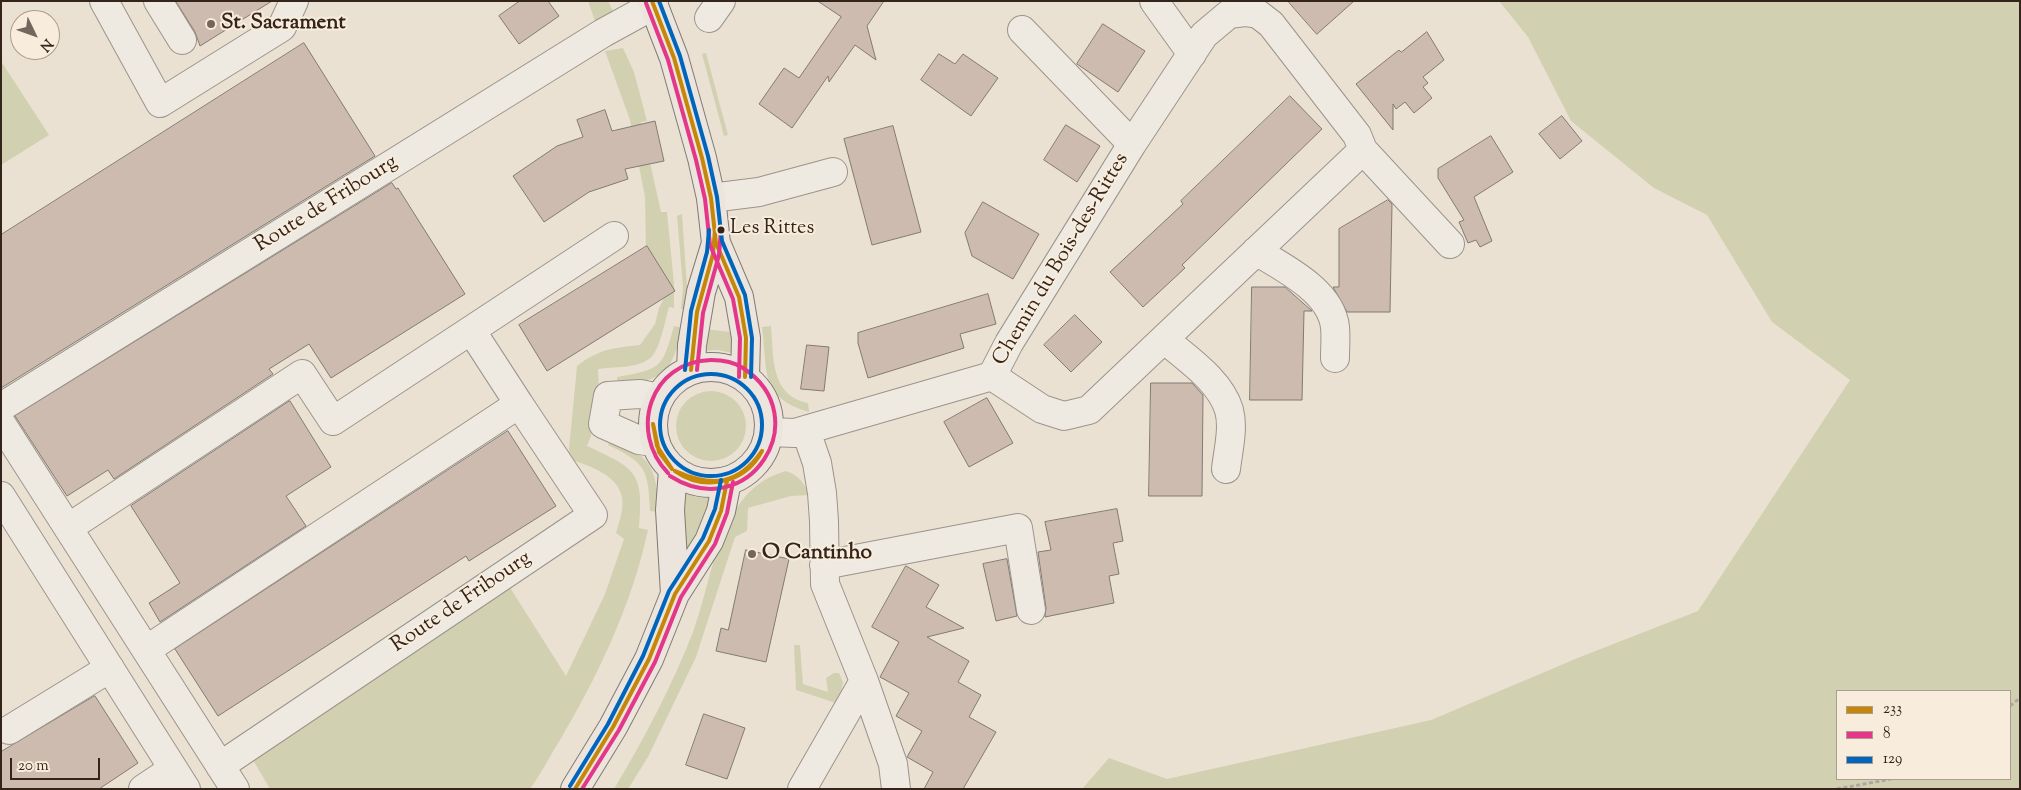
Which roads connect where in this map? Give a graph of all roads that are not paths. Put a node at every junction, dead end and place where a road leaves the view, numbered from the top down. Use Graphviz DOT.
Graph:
graph roads {
  1 [pos="104,1"];
  2 [pos="158,1"];
  3 [pos="294,1"];
  4 [pos="1154,1"];
  5 [pos="653,3"];
  6 [pos="1022,30"];
  7 [pos="182,40"];
  8 [pos="1192,54"];
  9 [pos="1132,144"];
  10 [pos="1363,150"];
  11 [pos="833,172"];
  12 [pos="711,198"];
  13 [pos="614,236"];
  14 [pos="716,242"];
  15 [pos="1450,244"];
  16 [pos="1256,251"];
  17 [pos="471,330"];
  18 [pos="1164,339"];
  19 [pos="1335,358"];
  20 [pos="691,370"];
  21 [pos="992,376"];
  22 [pos="745,377"];
  23 [pos="659,398"];
  24 [pos="519,404"];
  25 [pos="1,407"];
  26 [pos="1,423"];
  27 [pos="806,431"];
  28 [pos="769,432"];
  29 [pos="654,442"];
  30 [pos="1226,469"];
  31 [pos="673,470"];
  32 [pos="727,481"];
  33 [pos="1,496"];
  34 [pos="68,528"];
  35 [pos="824,565"];
  36 [pos="675,594"];
  37 [pos="1031,610"];
  38 [pos="146,650"];
  39 [pos="110,668"];
  40 [pos="864,681"];
  41 [pos="10,730"];
  42 [pos="220,766"];
  43 [pos="179,779"];
  44 [pos="143,789"];
  45 [pos="235,789"];
  46 [pos="575,789"];
  47 [pos="802,789"];
  48 [pos="896,789"];
  1 -- 3 [label="street"];
  2 -- 7 [label="street"];
  4 -- 8 [label="street"];
  5 -- 12 [label="main road, Route de Fribourg"];
  5 -- 25 [label="street, Route de Fribourg"];
  6 -- 9 [label="street, Chemin du Bois-des-Rittes"];
  8 -- 9 [label="street, Chemin du Bois-des-Rittes"];
  8 -- 10 [label="street, Chemin du Bois-des-Rittes"];
  9 -- 21 [label="street, Chemin du Bois-des-Rittes"];
  10 -- 15 [label="street, Chemin du Bois-des-Rittes"];
  10 -- 16 [label="street, Chemin du Bois-des-Rittes"];
  11 -- 12 [label="street"];
  12 -- 14 [label="main road, Route de Fribourg"];
  13 -- 17 [label="street"];
  14 -- 20 [label="main road, Route de Fribourg"];
  14 -- 22 [label="main road, Route de Fribourg"];
  16 -- 18 [label="street, Chemin du Bois-des-Rittes"];
  16 -- 19 [label="street"];
  17 -- 24 [label="street, Route de Fribourg"];
  17 -- 34 [label="street"];
  18 -- 21 [label="street, Chemin du Bois-des-Rittes"];
  18 -- 30 [label="street"];
  20 -- 22 [label="main road"];
  20 -- 23 [label="main road"];
  21 -- 27 [label="street, Chemin du Bois-des-Rittes"];
  22 -- 28 [label="main road"];
  23 -- 29 [label="main road"];
  23 -- 29 [label="street"];
  24 -- 38 [label="street"];
  24 -- 42 [label="street, Route de Fribourg"];
  26 -- 34 [label="street"];
  27 -- 28 [label="street, Chemin du Bois-des-Rittes"];
  27 -- 35 [label="street"];
  28 -- 32 [label="main road"];
  29 -- 31 [label="main road"];
  31 -- 32 [label="main road"];
  31 -- 36 [label="main road"];
  32 -- 36 [label="main road"];
  33 -- 39 [label="street"];
  34 -- 38 [label="street"];
  35 -- 37 [label="street"];
  35 -- 40 [label="street"];
  36 -- 46 [label="main road"];
  38 -- 42 [label="street"];
  39 -- 41 [label="street"];
  39 -- 43 [label="street"];
  40 -- 47 [label="street"];
  40 -- 48 [label="street"];
  42 -- 45 [label="street"];
  43 -- 44 [label="street"];
}
